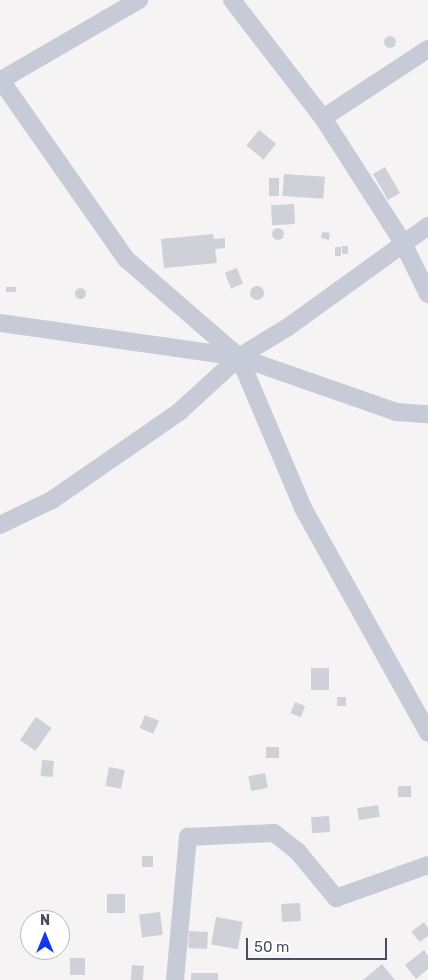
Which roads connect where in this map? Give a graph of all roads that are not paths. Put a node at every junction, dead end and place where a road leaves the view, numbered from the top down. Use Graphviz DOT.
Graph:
graph roads {
  1 [pos="139,0"];
  2 [pos="232,0"];
  3 [pos="428,49"];
  4 [pos="0,80"];
  5 [pos="323,118"];
  6 [pos="428,226"];
  7 [pos="402,242"];
  8 [pos="428,294"];
  9 [pos="0,324"];
  10 [pos="239,357"];
  11 [pos="428,414"];
  12 [pos="0,525"];
  13 [pos="428,733"];
  14 [pos="428,865"];
  15 [pos="175,980"];
  1 -- 4 [label="street"];
  2 -- 5 [label="street"];
  3 -- 5 [label="street"];
  4 -- 10 [label="street"];
  5 -- 7 [label="street"];
  6 -- 7 [label="street"];
  7 -- 8 [label="street"];
  7 -- 10 [label="street"];
  9 -- 10 [label="street"];
  10 -- 11 [label="street"];
  10 -- 12 [label="street"];
  10 -- 13 [label="street"];
  14 -- 15 [label="street"];
}
